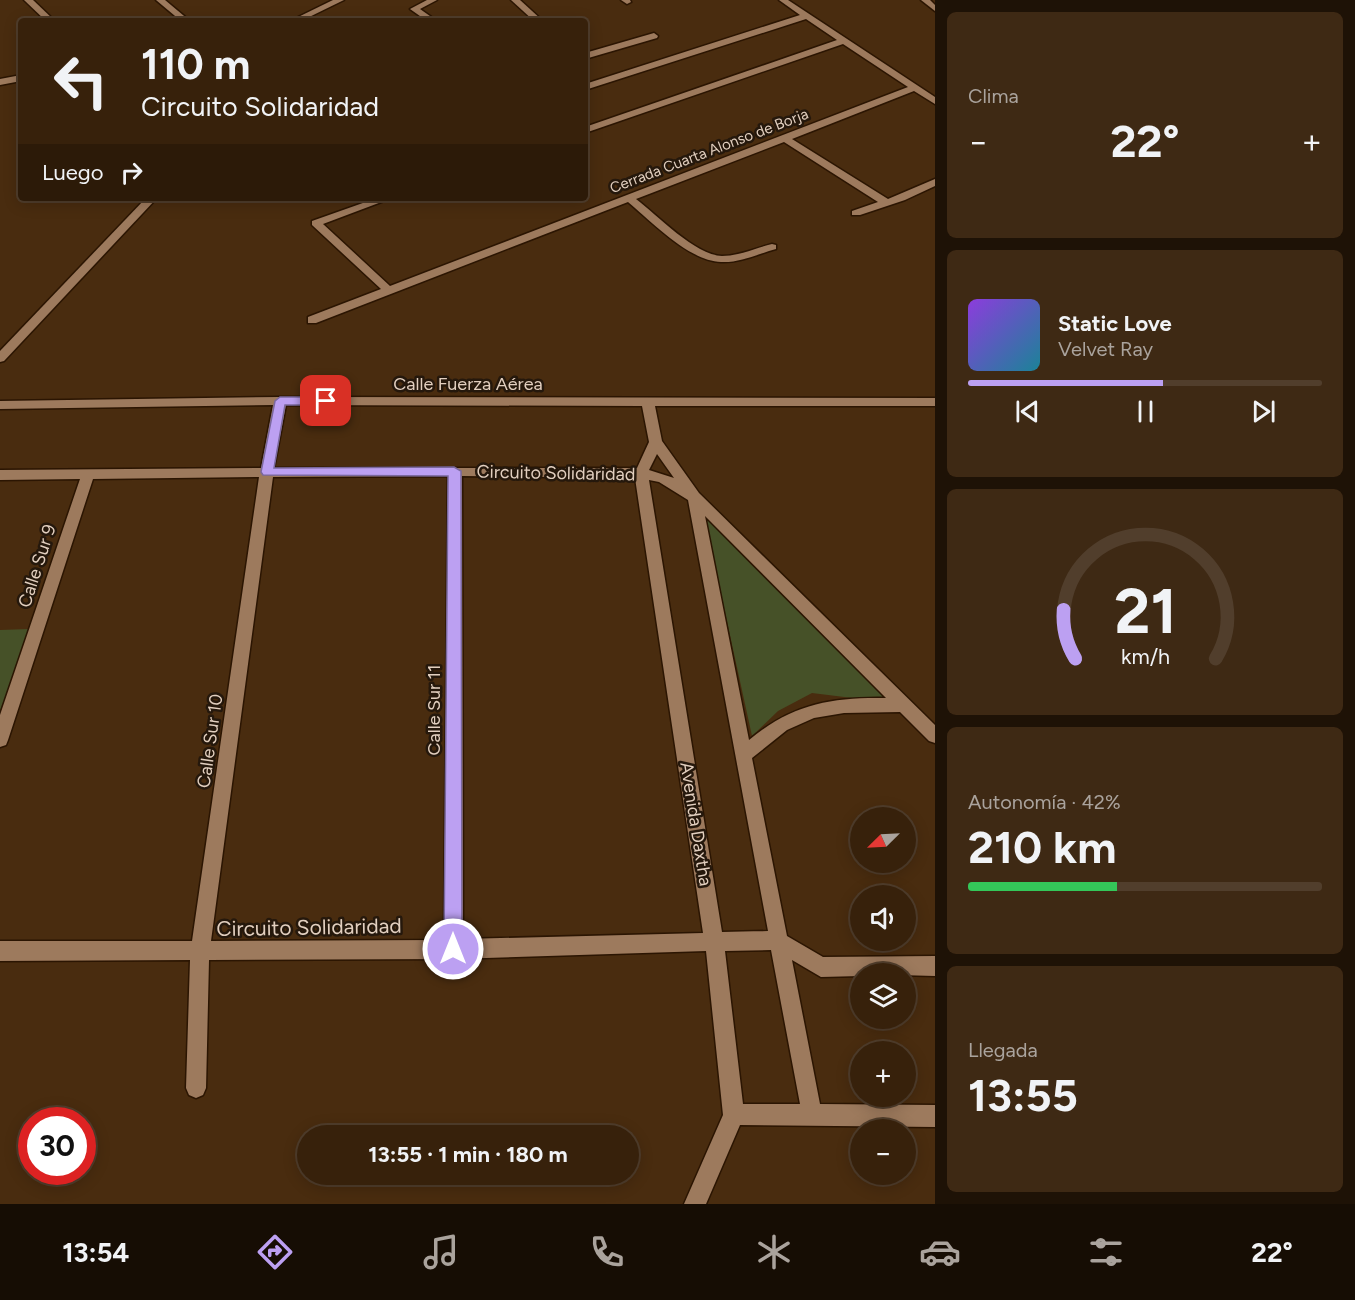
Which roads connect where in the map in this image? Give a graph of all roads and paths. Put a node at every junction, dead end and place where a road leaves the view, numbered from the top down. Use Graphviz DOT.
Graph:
graph roads {
  1 [pos="28,0"];
  2 [pos="160,0"];
  3 [pos="340,0"];
  4 [pos="433,0"];
  5 [pos="515,0"];
  6 [pos="783,0"];
  7 [pos="925,0"];
  8 [pos="935,9"];
  9 [pos="806,16"];
  10 [pos="48,18"];
  11 [pos="182,18"];
  12 [pos="301,18"];
  13 [pos="428,18"];
  14 [pos="536,18"];
  15 [pos="654,36"];
  16 [pos="842,41"];
  17 [pos="588,55"];
  18 [pos="18,79"];
  19 [pos="0,82"];
  20 [pos="588,86"];
  21 [pos="915,88"];
  22 [pos="935,90"];
  23 [pos="926,95"];
  24 [pos="935,101"];
  25 [pos="588,129"];
  26 [pos="784,138"];
  27 [pos="935,182"];
  28 [pos="629,198"];
  29 [pos="149,201"];
  30 [pos="378,201"];
  31 [pos="885,202"];
  32 [pos="856,213"];
  33 [pos="772,247"];
  34 [pos="387,289"];
  35 [pos="312,320"];
  36 [pos="0,358"];
  37 [pos="280,401"];
  38 [pos="648,402"];
  39 [pos="935,402"];
  40 [pos="0,405"];
  41 [pos="656,442"];
  42 [pos="454,471"];
  43 [pos="267,472"];
  44 [pos="641,473"];
  45 [pos="88,474"];
  46 [pos="0,475"];
  47 [pos="694,498"];
  48 [pos="905,705"];
  49 [pos="935,736"];
  50 [pos="0,740"];
  51 [pos="743,755"];
  52 [pos="777,940"];
  53 [pos="714,942"];
  54 [pos="453,949"];
  55 [pos="0,951"];
  56 [pos="200,952"];
  57 [pos="935,966"];
  58 [pos="196,1089"];
  59 [pos="812,1113"];
  60 [pos="734,1115"];
  61 [pos="935,1116"];
  62 [pos="695,1204"];
  1 -- 10 [label="street"];
  2 -- 11 [label="street"];
  3 -- 12 [label="street"];
  4 -- 13 [label="street"];
  5 -- 14 [label="street"];
  6 -- 9 [label="street"];
  7 -- 8 [label="street"];
  9 -- 16 [label="street"];
  9 -- 20 [label="street"];
  15 -- 17 [label="street"];
  16 -- 21 [label="street"];
  16 -- 25 [label="street"];
  18 -- 19 [label="street"];
  21 -- 23 [label="street"];
  21 -- 26 [label="street, Cerrada Cuarta Alonso de Borja"];
  22 -- 23 [label="street"];
  23 -- 24 [label="street"];
  26 -- 28 [label="street, Cerrada Cuarta Alonso de Borja"];
  26 -- 31 [label="street"];
  27 -- 31 [label="street"];
  28 -- 33 [label="street"];
  28 -- 34 [label="street, Cerrada Cuarta Alonso de Borja"];
  29 -- 36 [label="street"];
  30 -- 34 [label="street"];
  31 -- 32 [label="street"];
  34 -- 35 [label="street, Cerrada Cuarta Alonso de Borja"];
  37 -- 38 [label="street, Calle Fuerza Aérea"];
  37 -- 40 [label="street, Calle Fuerza Aérea"];
  37 -- 43 [label="street, Calle Sur 10"];
  38 -- 39 [label="street, Calle Fuerza Aérea"];
  38 -- 41 [label="street"];
  41 -- 44 [label="street"];
  41 -- 47 [label="street"];
  42 -- 43 [label="street, Circuito Solidaridad"];
  42 -- 44 [label="street, Circuito Solidaridad"];
  42 -- 54 [label="street, Calle Sur 11"];
  43 -- 45 [label="street, Circuito Solidaridad"];
  43 -- 56 [label="street, Calle Sur 10"];
  44 -- 47 [label="street, Circuito Solidaridad"];
  44 -- 53 [label="street, Avenida Daxtha"];
  45 -- 46 [label="street, Circuito Solidaridad"];
  45 -- 50 [label="street, Calle Sur 9"];
  47 -- 48 [label="street, Circuito Solidaridad"];
  47 -- 51 [label="street"];
  48 -- 49 [label="street, Circuito Solidaridad"];
  48 -- 51 [label="street"];
  51 -- 52 [label="street"];
  52 -- 53 [label="street, Circuito Solidaridad"];
  52 -- 57 [label="street"];
  52 -- 59 [label="street"];
  53 -- 54 [label="street, Circuito Solidaridad"];
  53 -- 60 [label="street, Avenida Daxtha"];
  54 -- 56 [label="street, Circuito Solidaridad"];
  55 -- 56 [label="street, Circuito Solidaridad"];
  56 -- 58 [label="street, Calle Sur 10"];
  59 -- 60 [label="street"];
  59 -- 61 [label="street"];
  60 -- 62 [label="street"];
}
